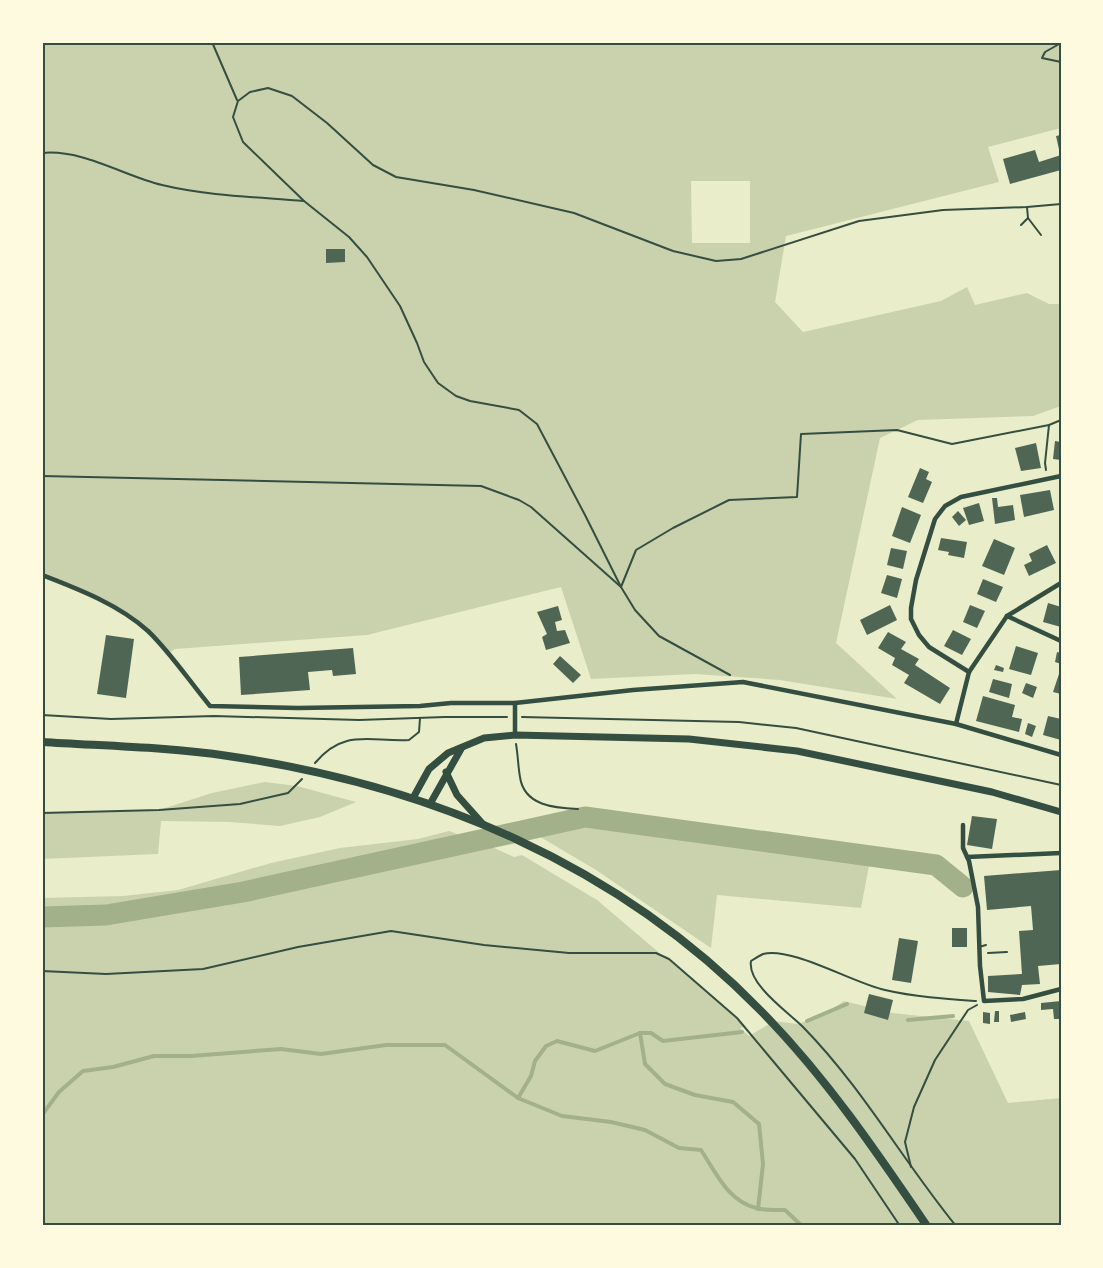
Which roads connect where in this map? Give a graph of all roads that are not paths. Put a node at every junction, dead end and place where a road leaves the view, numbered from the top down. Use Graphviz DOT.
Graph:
graph roads {
  1 [pos="1061,476"];
  2 [pos="42,575"];
  3 [pos="1061,583"];
  4 [pos="1007,616"];
  5 [pos="1061,641"];
  6 [pos="969,672"];
  7 [pos="515,703"];
  8 [pos="956,724"];
  9 [pos="515,735"];
  10 [pos="42,742"];
  11 [pos="463,747"];
  12 [pos="1061,755"];
  13 [pos="446,772"];
  14 [pos="413,798"];
  15 [pos="430,804"];
  16 [pos="1061,812"];
  17 [pos="482,823"];
  18 [pos="963,825"];
  19 [pos="1061,853"];
  20 [pos="967,857"];
  21 [pos="1061,989"];
  22 [pos="927,1226"];
  1 -- 6 [label="street"];
  2 -- 7 [label="street"];
  3 -- 4 [label="street"];
  4 -- 5 [label="street"];
  4 -- 6 [label="street"];
  6 -- 8 [label="street"];
  7 -- 8 [label="street"];
  7 -- 9 [label="street"];
  8 -- 12 [label="street"];
  9 -- 11 [label="main road"];
  9 -- 16 [label="main road"];
  10 -- 14 [label="main road"];
  11 -- 13 [label="main road"];
  11 -- 14 [label="main road"];
  13 -- 15 [label="main road"];
  13 -- 17 [label="main road"];
  14 -- 15 [label="main road"];
  15 -- 17 [label="main road"];
  17 -- 22 [label="main road"];
  18 -- 20 [label="street"];
  19 -- 20 [label="street"];
  20 -- 21 [label="street"];
}
